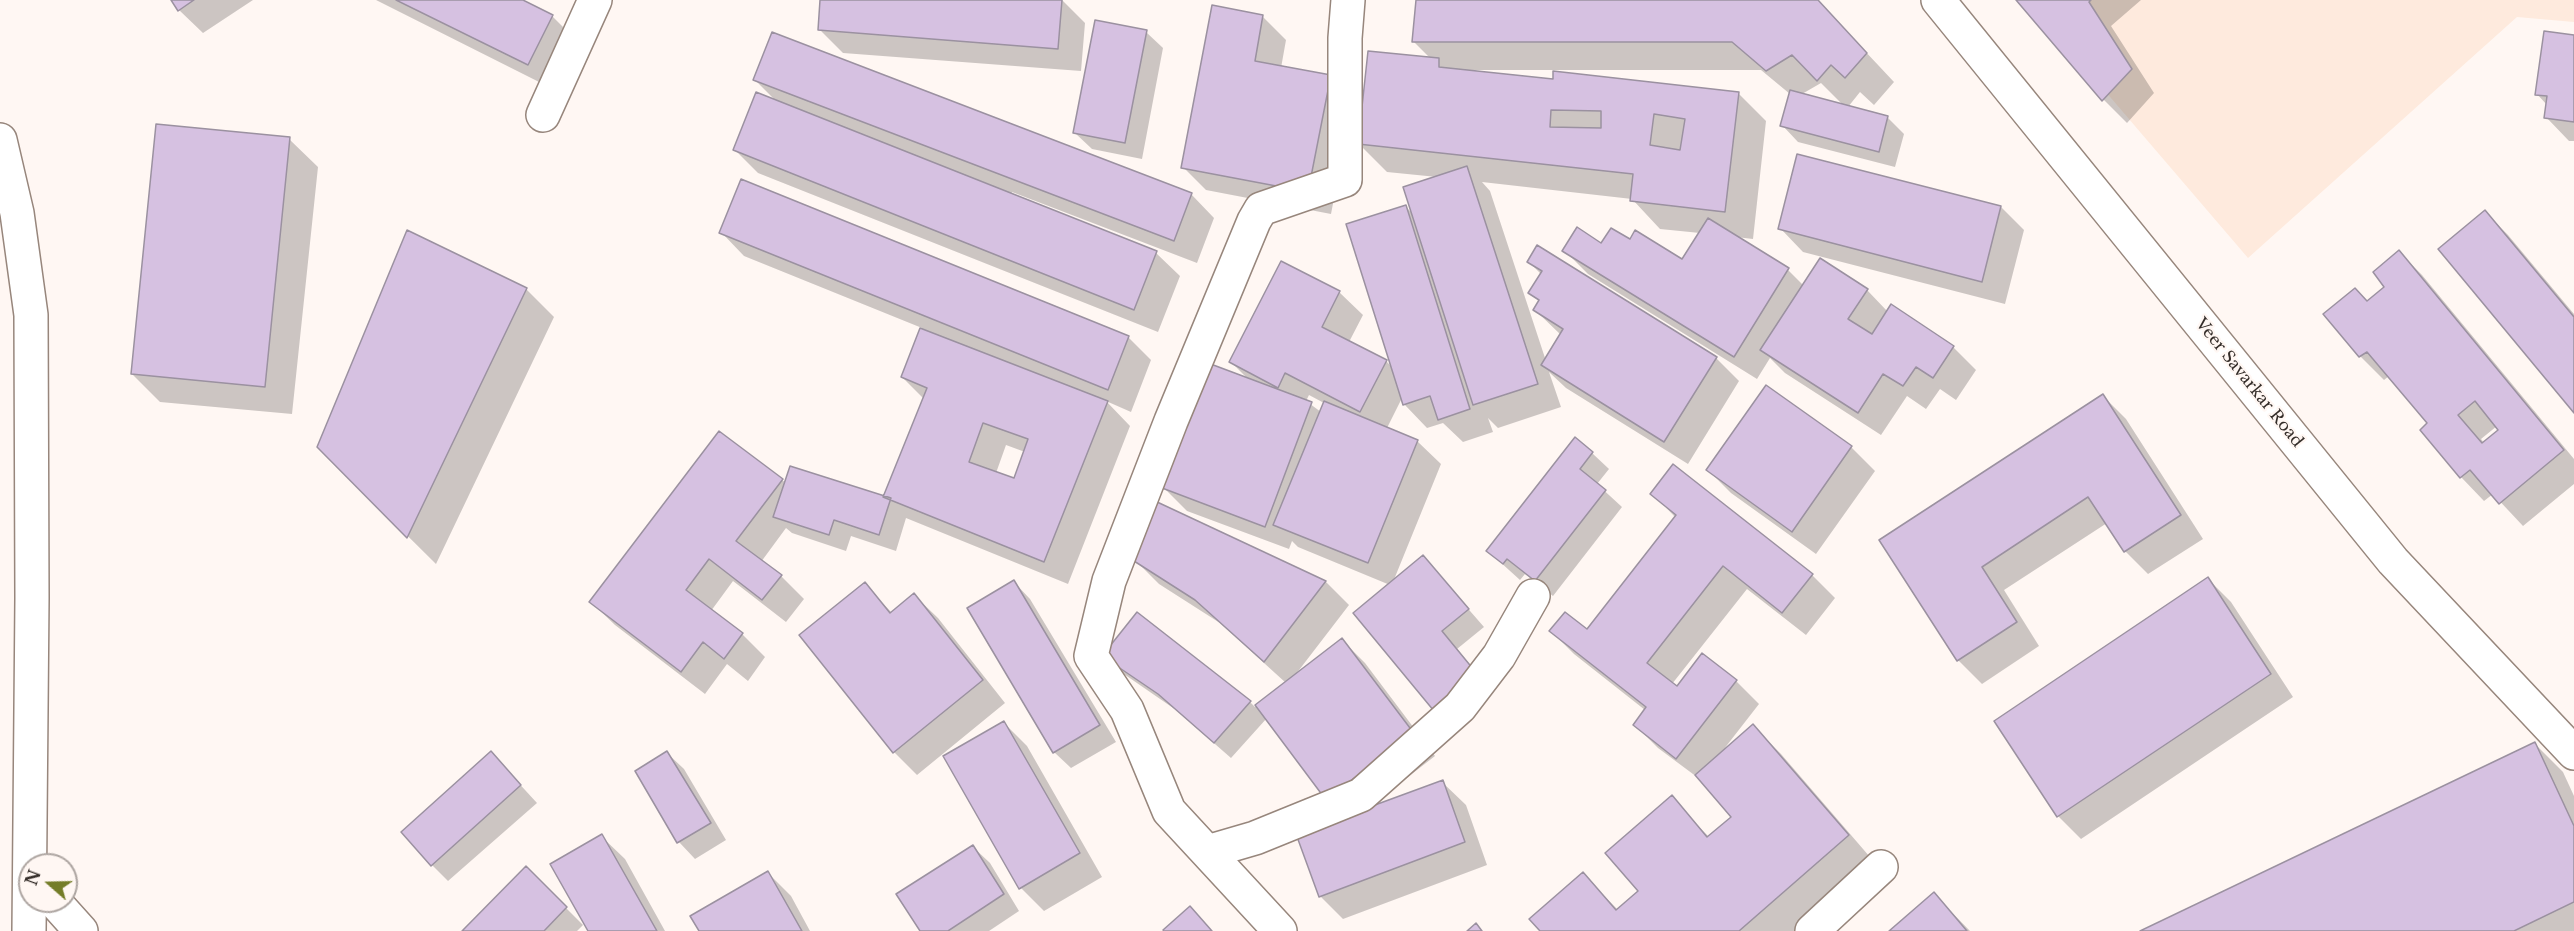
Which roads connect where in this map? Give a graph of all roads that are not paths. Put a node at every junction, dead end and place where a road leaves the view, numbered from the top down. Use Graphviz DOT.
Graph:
graph roads {
  1 [pos="596,0"];
  2 [pos="1348,0"];
  3 [pos="1938,0"];
  4 [pos="543,115"];
  5 [pos="0,140"];
  6 [pos="1533,596"];
  7 [pos="2574,753"];
  8 [pos="1207,852"];
  9 [pos="30,853"];
  10 [pos="1881,867"];
  11 [pos="29,913"];
  12 [pos="65,913"];
  13 [pos="29,931"];
  14 [pos="81,931"];
  15 [pos="1280,931"];
  16 [pos="1812,931"];
  1 -- 4 [label="street"];
  2 -- 8 [label="street"];
  3 -- 7 [label="street, Veer Savarkar Road"];
  5 -- 9 [label="street"];
  6 -- 8 [label="street"];
  8 -- 15 [label="street"];
  10 -- 16 [label="street"];
  11 -- 13 [label="street"];
  12 -- 14 [label="street"];
}
